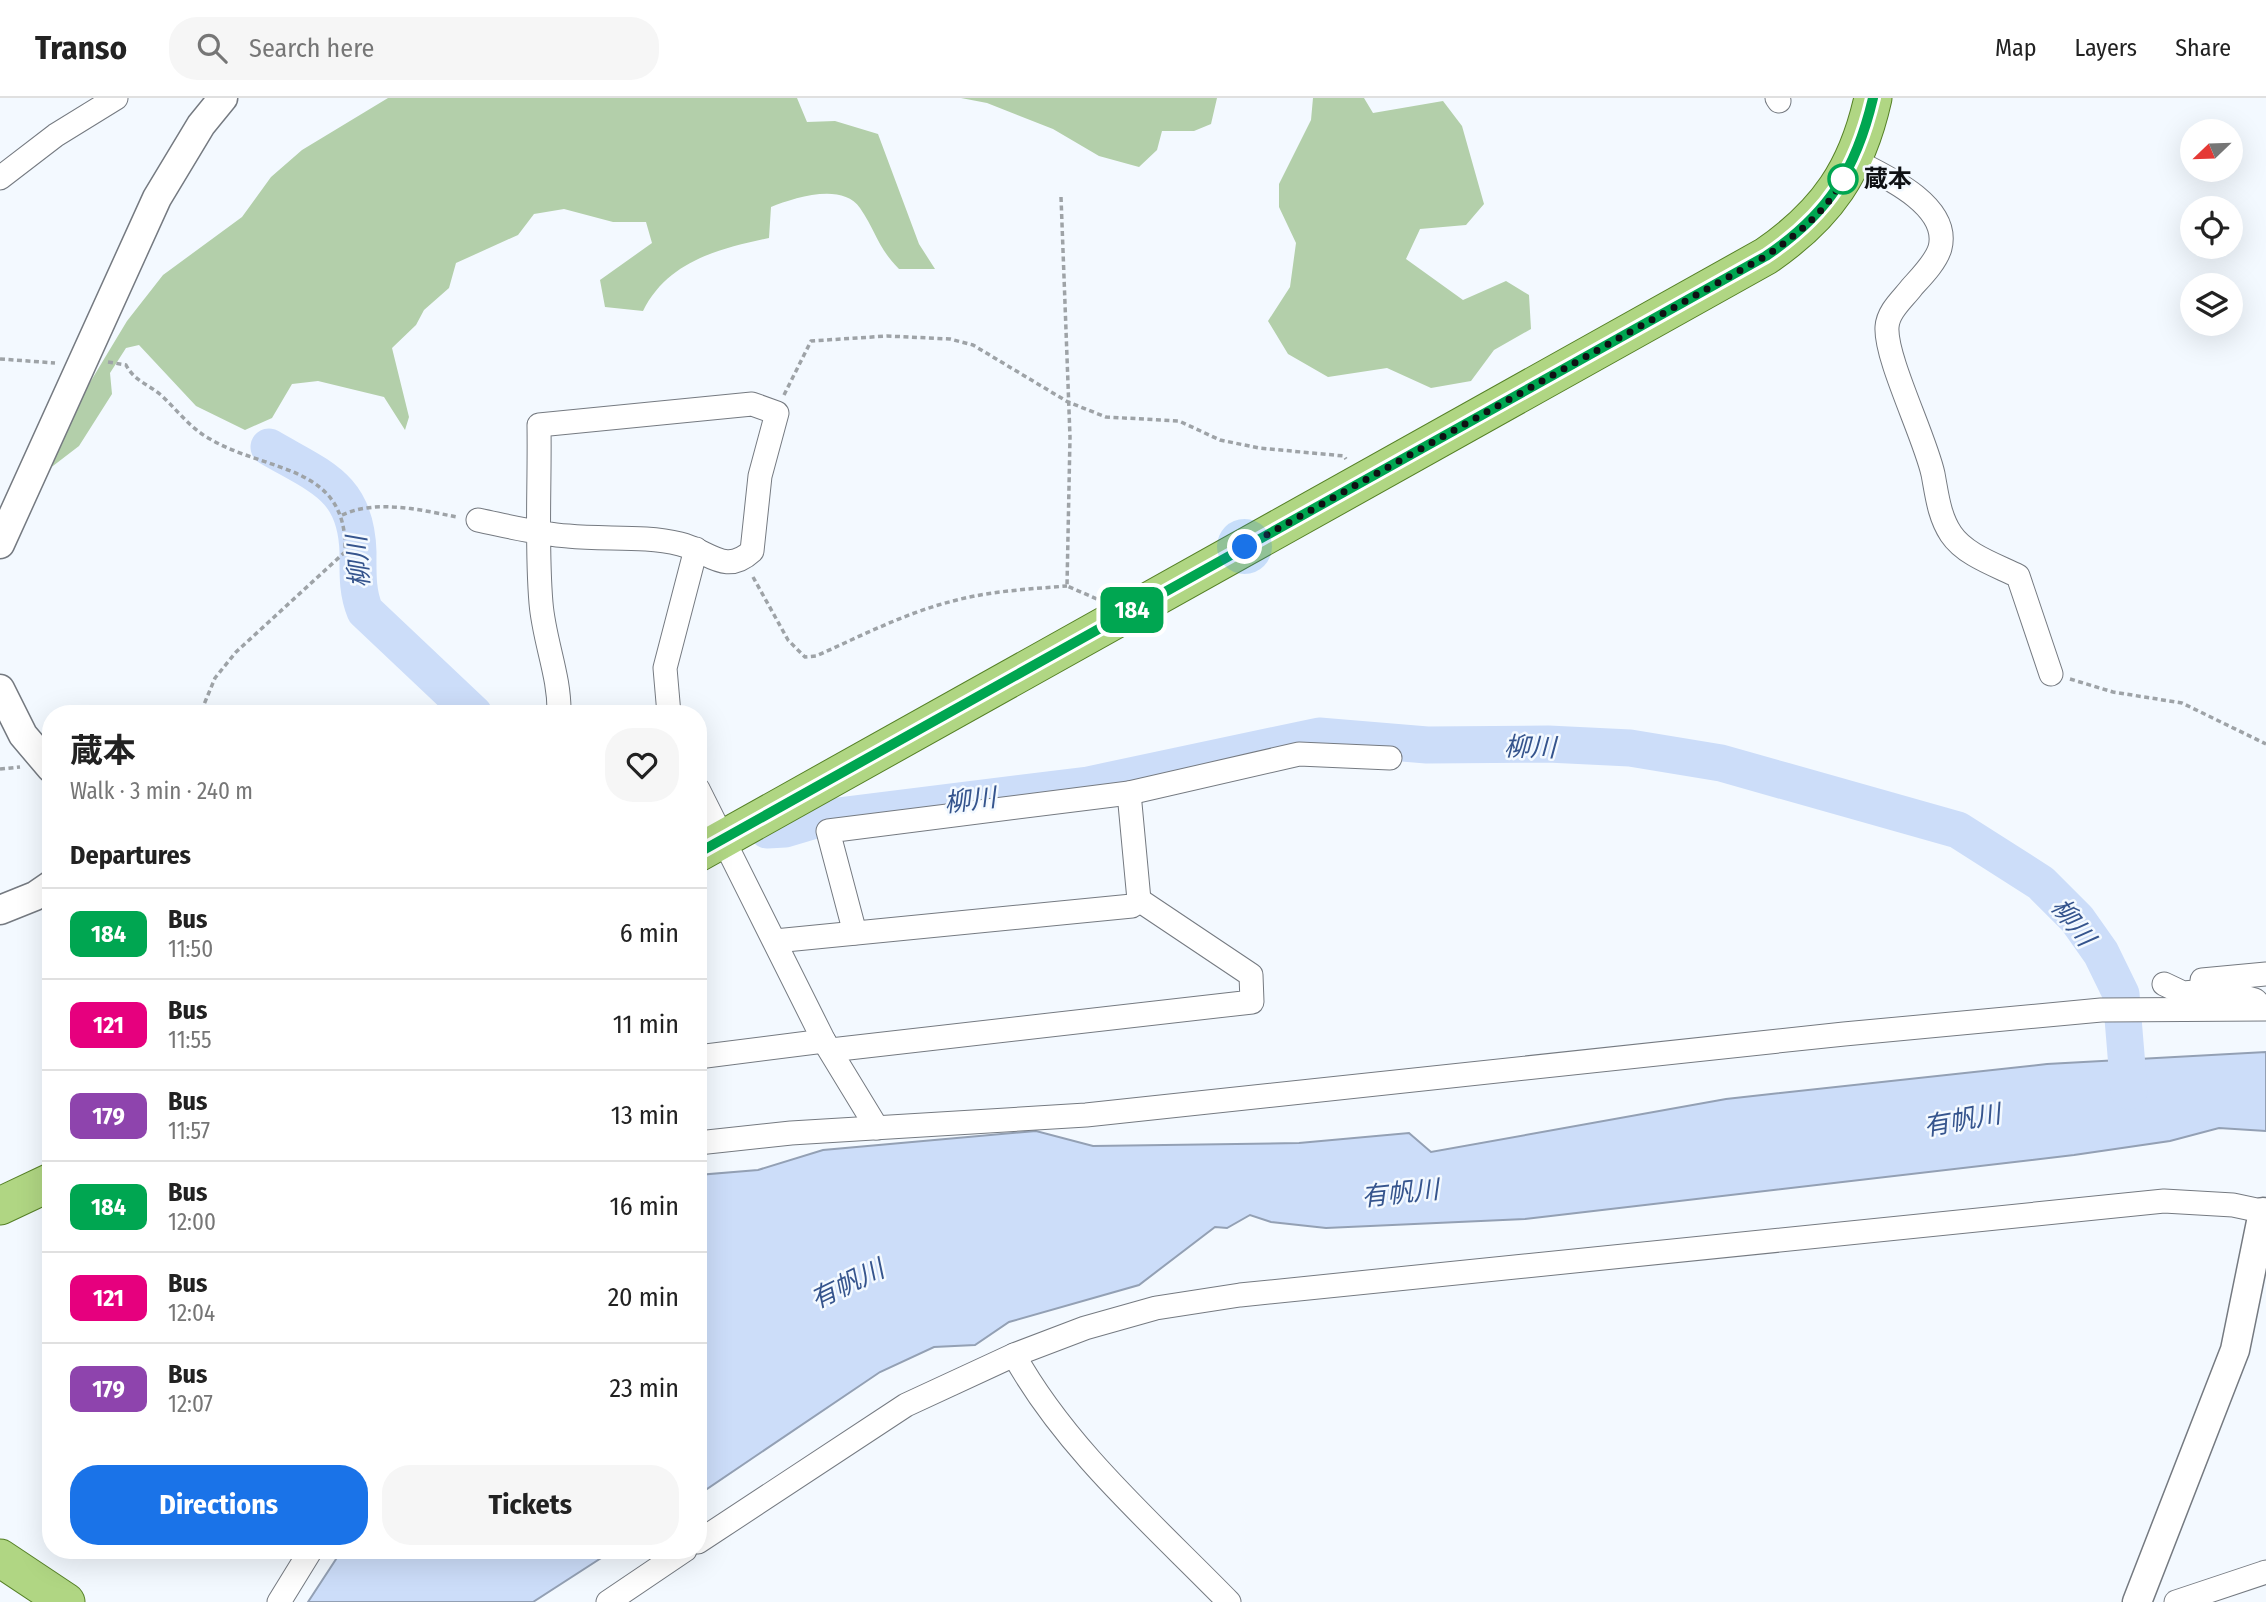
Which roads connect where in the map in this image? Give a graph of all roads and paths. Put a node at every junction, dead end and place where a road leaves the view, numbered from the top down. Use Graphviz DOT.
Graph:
graph roads {
  1 [pos="116,98"];
  2 [pos="223,98"];
  3 [pos="1873,98"];
  4 [pos="1853,160"];
  5 [pos="0,178"];
  6 [pos="1061,197"];
  7 [pos="0,359"];
  8 [pos="80,365"];
  9 [pos="1068,402"];
  10 [pos="776,413"];
  11 [pos="1363,481"];
  12 [pos="342,515"];
  13 [pos="478,520"];
  14 [pos="540,531"];
  15 [pos="0,544"];
  16 [pos="696,550"];
  17 [pos="742,561"];
  18 [pos="1067,586"];
  19 [pos="1128,612"];
  20 [pos="2051,674"];
  21 [pos="0,689"];
  22 [pos="204,705"];
  23 [pos="558,705"];
  24 [pos="668,705"];
  25 [pos="2266,744"];
  26 [pos="1390,758"];
  27 [pos="40,767"];
  28 [pos="0,769"];
  29 [pos="1129,793"];
  30 [pos="710,847"];
  31 [pos="42,891"];
  32 [pos="1139,900"];
  33 [pos="0,910"];
  34 [pos="855,933"];
  35 [pos="775,941"];
  36 [pos="2266,974"];
  37 [pos="2265,1009"];
  38 [pos="828,1045"];
  39 [pos="707,1056"];
  40 [pos="877,1128"];
  41 [pos="707,1142"];
  42 [pos="42,1186"];
  43 [pos="0,1206"];
  44 [pos="2264,1212"];
  45 [pos="1014,1355"];
  46 [pos="707,1536"];
  47 [pos="0,1558"];
  48 [pos="305,1559"];
  49 [pos="672,1559"];
  50 [pos="2266,1572"];
  51 [pos="66,1602"];
  52 [pos="279,1602"];
  53 [pos="608,1602"];
  54 [pos="1229,1602"];
  55 [pos="2137,1602"];
  56 [pos="2176,1602"];
  1 -- 5 [label="street"];
  2 -- 8 [label="street"];
  3 -- 4 [label="main road"];
  4 -- 11 [label="main road"];
  4 -- 20 [label="street"];
  6 -- 9 [label="path"];
  7 -- 8 [label="path"];
  8 -- 12 [label="path"];
  8 -- 15 [label="street"];
  9 -- 10 [label="path"];
  9 -- 11 [label="path"];
  9 -- 18 [label="path"];
  10 -- 14 [label="street"];
  10 -- 17 [label="street"];
  11 -- 19 [label="main road"];
  12 -- 13 [label="path"];
  12 -- 22 [label="path"];
  13 -- 14 [label="street"];
  14 -- 16 [label="street"];
  14 -- 23 [label="street"];
  16 -- 17 [label="street"];
  16 -- 24 [label="street"];
  17 -- 18 [label="path"];
  18 -- 19 [label="path"];
  19 -- 30 [label="main road"];
  20 -- 25 [label="path"];
  21 -- 27 [label="street"];
  26 -- 29 [label="street"];
  27 -- 28 [label="path"];
  29 -- 32 [label="street"];
  29 -- 34 [label="street"];
  30 -- 35 [label="street"];
  31 -- 33 [label="street"];
  32 -- 34 [label="street"];
  32 -- 38 [label="street"];
  34 -- 35 [label="street"];
  35 -- 38 [label="street"];
  36 -- 37 [label="street"];
  37 -- 40 [label="street"];
  38 -- 39 [label="street"];
  38 -- 40 [label="street"];
  40 -- 41 [label="street"];
  42 -- 43 [label="main road"];
  44 -- 45 [label="street"];
  44 -- 55 [label="street"];
  45 -- 46 [label="street"];
  45 -- 54 [label="street"];
  47 -- 51 [label="main road"];
  48 -- 52 [label="street"];
  49 -- 53 [label="street"];
  50 -- 56 [label="street"];
}
